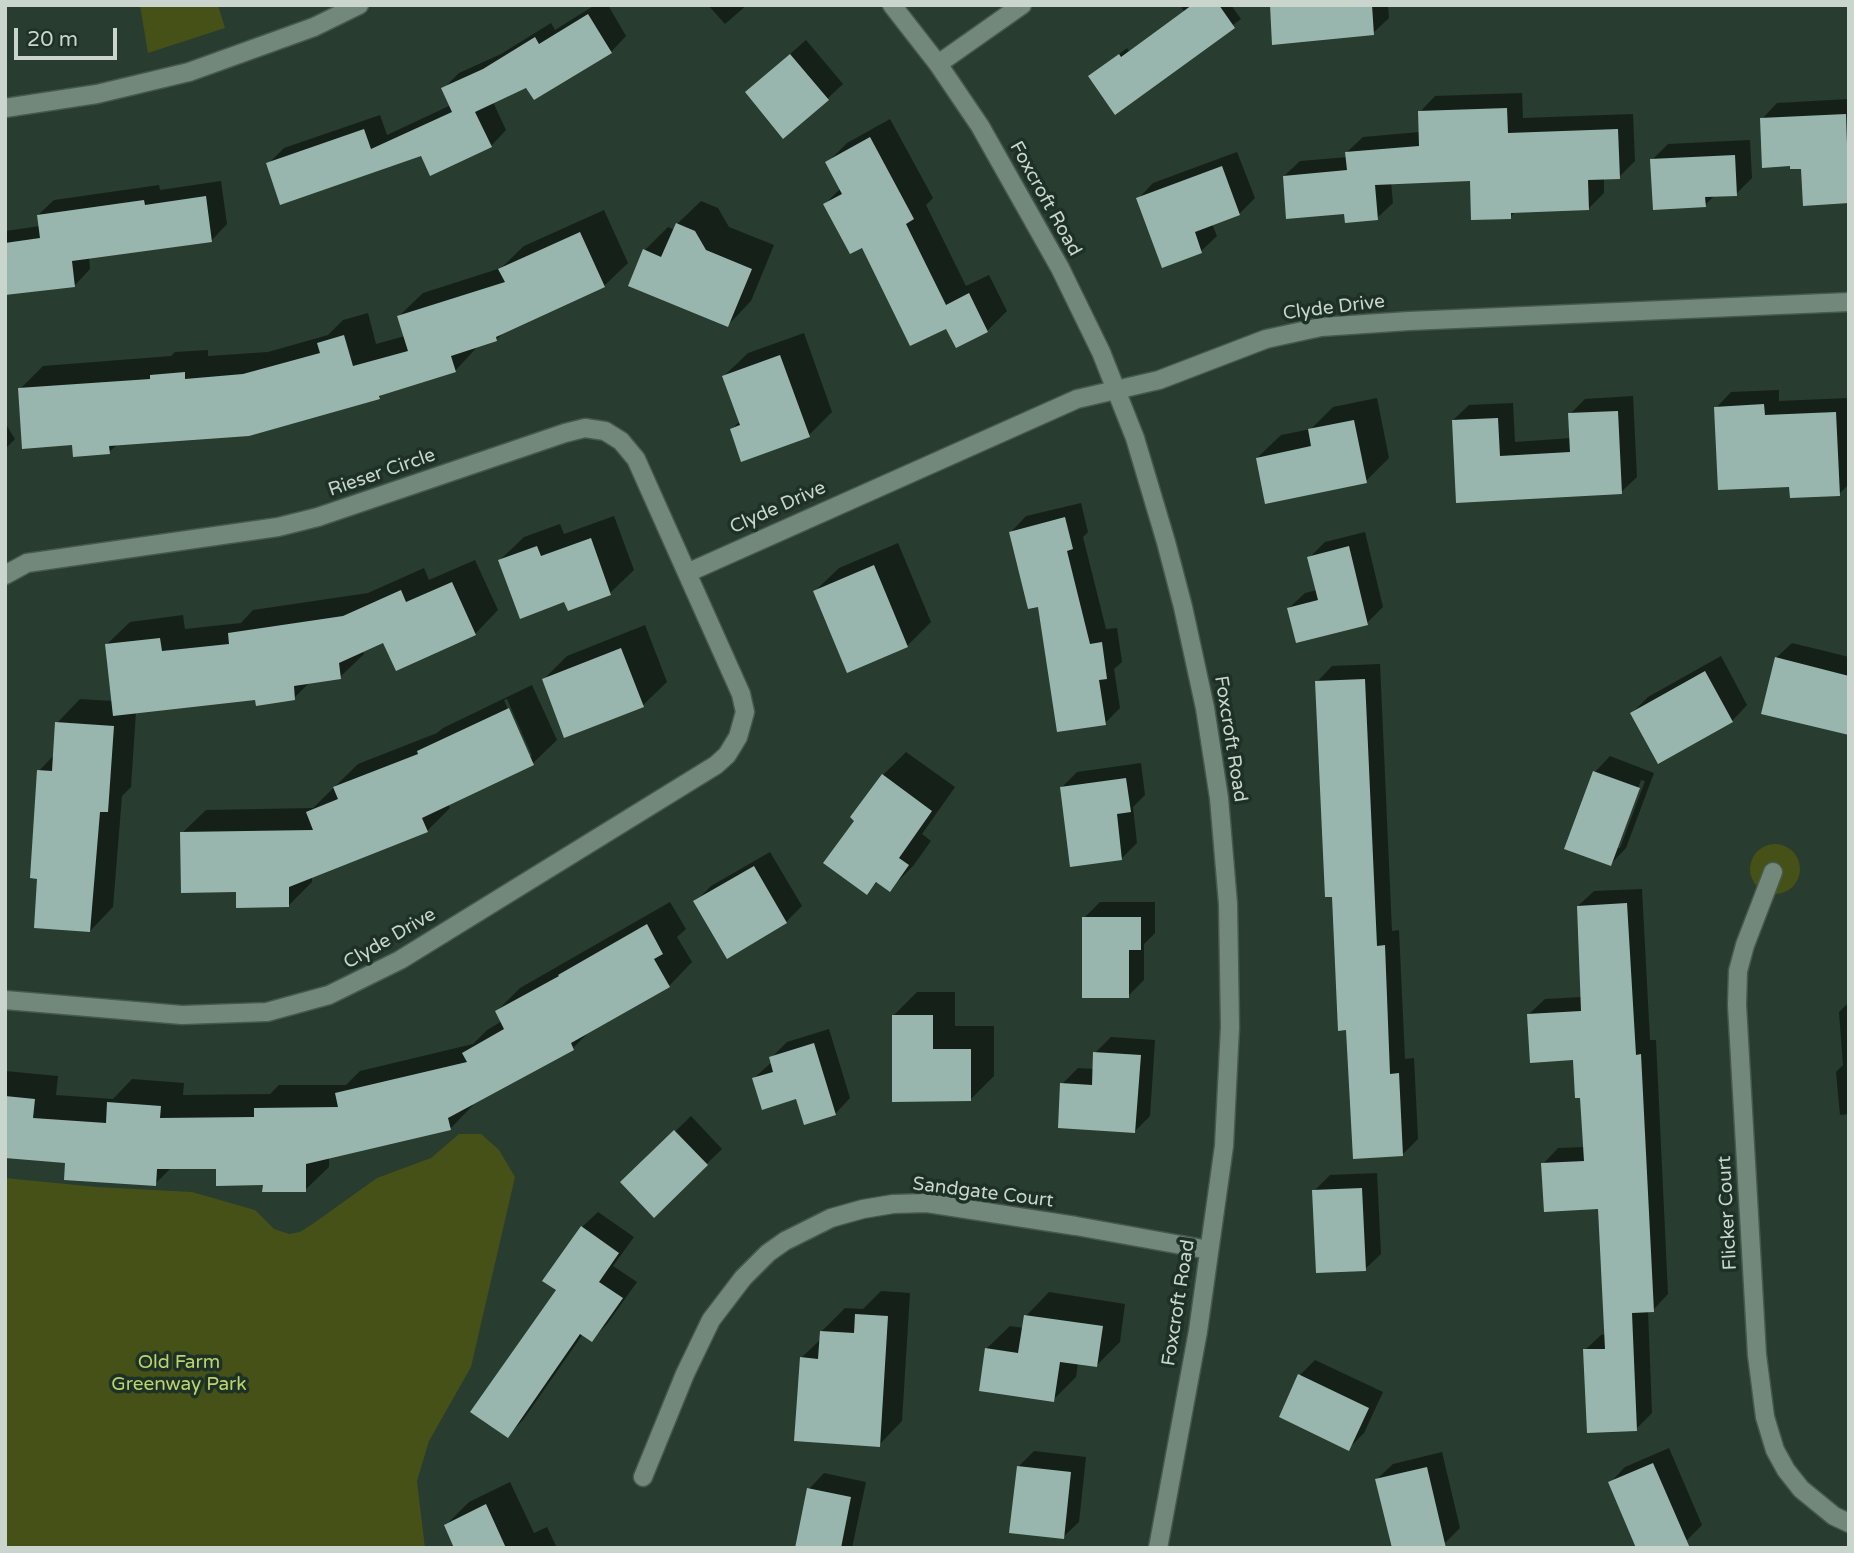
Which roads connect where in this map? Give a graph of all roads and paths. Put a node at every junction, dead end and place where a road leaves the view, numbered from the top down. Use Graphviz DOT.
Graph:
graph roads {
  1 [pos="359,5"];
  2 [pos="892,5"];
  3 [pos="1022,5"];
  4 [pos="937,64"];
  5 [pos="5,108"];
  6 [pos="1849,302"];
  7 [pos="1117,390"];
  8 [pos="687,573"];
  9 [pos="5,575"];
  10 [pos="1773,872"];
  11 [pos="5,1000"];
  12 [pos="1209,1250"];
  13 [pos="643,1478"];
  14 [pos="1849,1523"];
  15 [pos="1158,1548"];
  1 -- 5 [label="street"];
  2 -- 4 [label="street, Foxcroft Road"];
  3 -- 4 [label="street"];
  4 -- 7 [label="street, Foxcroft Road"];
  6 -- 7 [label="street, Clyde Drive"];
  7 -- 8 [label="street, Clyde Drive"];
  7 -- 12 [label="street, Foxcroft Road"];
  8 -- 9 [label="street, Rieser Circle"];
  8 -- 11 [label="street, Clyde Drive"];
  10 -- 14 [label="street, Flicker Court"];
  12 -- 13 [label="street, Sandgate Court"];
  12 -- 15 [label="street, Foxcroft Road"];
}
